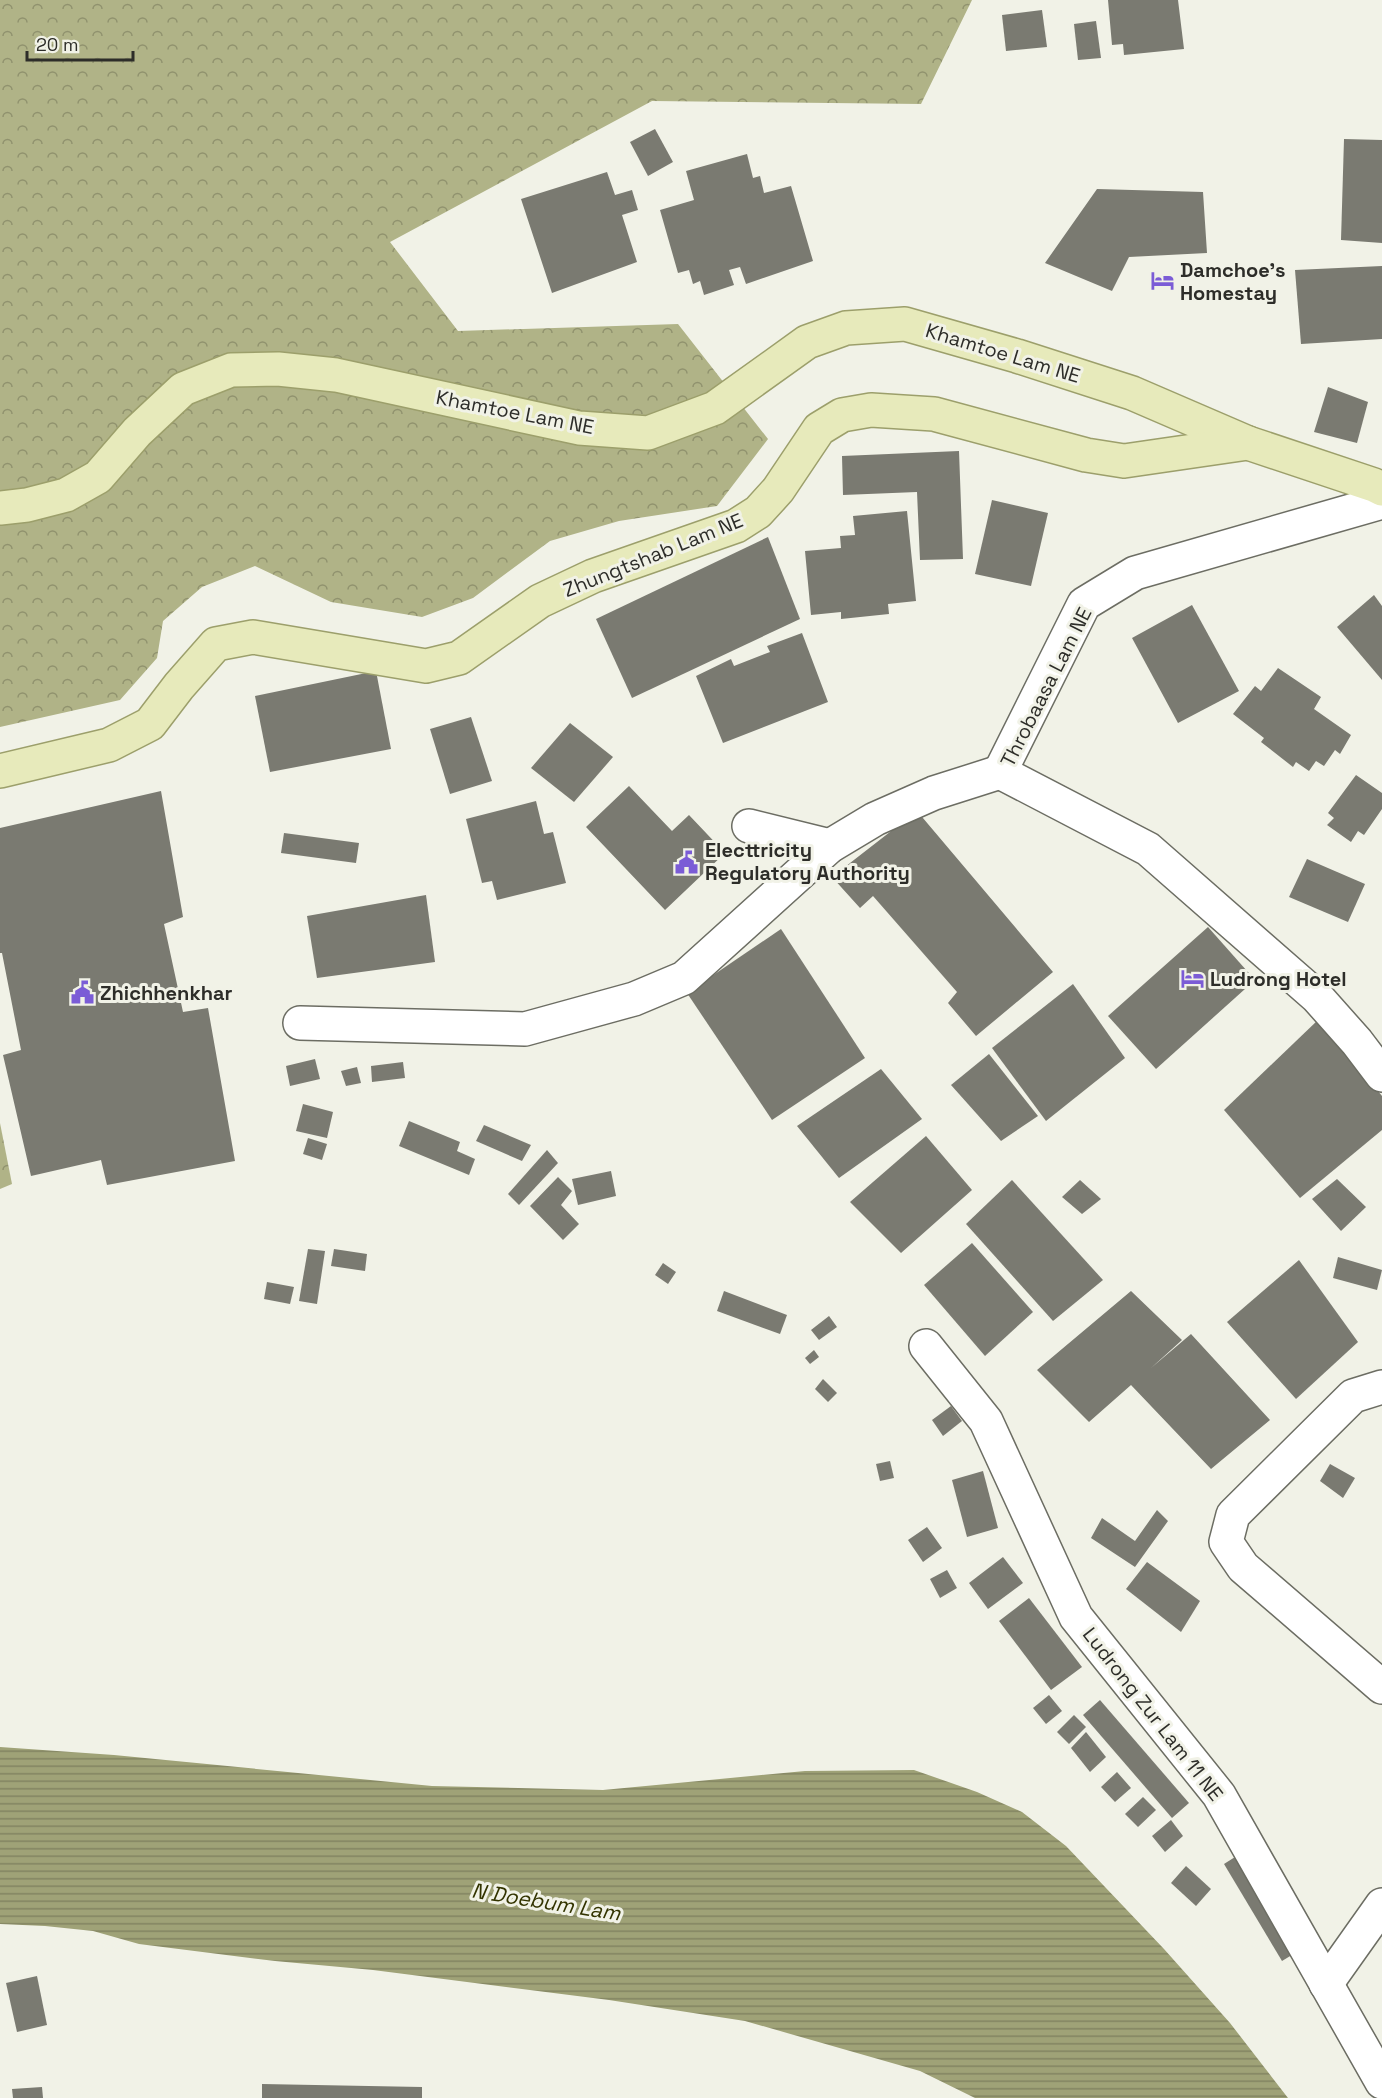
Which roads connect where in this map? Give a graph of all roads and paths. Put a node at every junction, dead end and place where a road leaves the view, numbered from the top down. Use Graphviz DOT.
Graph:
graph roads {
  1 [pos="1248,443"];
  2 [pos="1382,489"];
  3 [pos="1382,502"];
  4 [pos="0,508"];
  5 [pos="0,771"];
  6 [pos="1000,772"];
  7 [pos="749,826"];
  8 [pos="830,846"];
  9 [pos="300,1023"];
  10 [pos="1382,1075"];
  11 [pos="926,1346"];
  12 [pos="1382,1387"];
  13 [pos="1382,1687"];
  14 [pos="1382,1905"];
  15 [pos="1326,1984"];
  16 [pos="1382,2082"];
  1 -- 2 [label="main road, Khamtoe Lam NE"];
  1 -- 4 [label="main road, Khamtoe Lam NE"];
  1 -- 5 [label="main road, Zhungtshab Lam NE"];
  3 -- 6 [label="street, Throbaasa Lam NE"];
  6 -- 8 [label="street"];
  6 -- 10 [label="street, Throbaasa Lam NE"];
  7 -- 8 [label="street"];
  8 -- 9 [label="street"];
  11 -- 15 [label="street, Ludrong Zur Lam 11 NE"];
  12 -- 13 [label="street"];
  14 -- 15 [label="street"];
  15 -- 16 [label="street, Ludrong Zur Lam 11 NE"];
}
